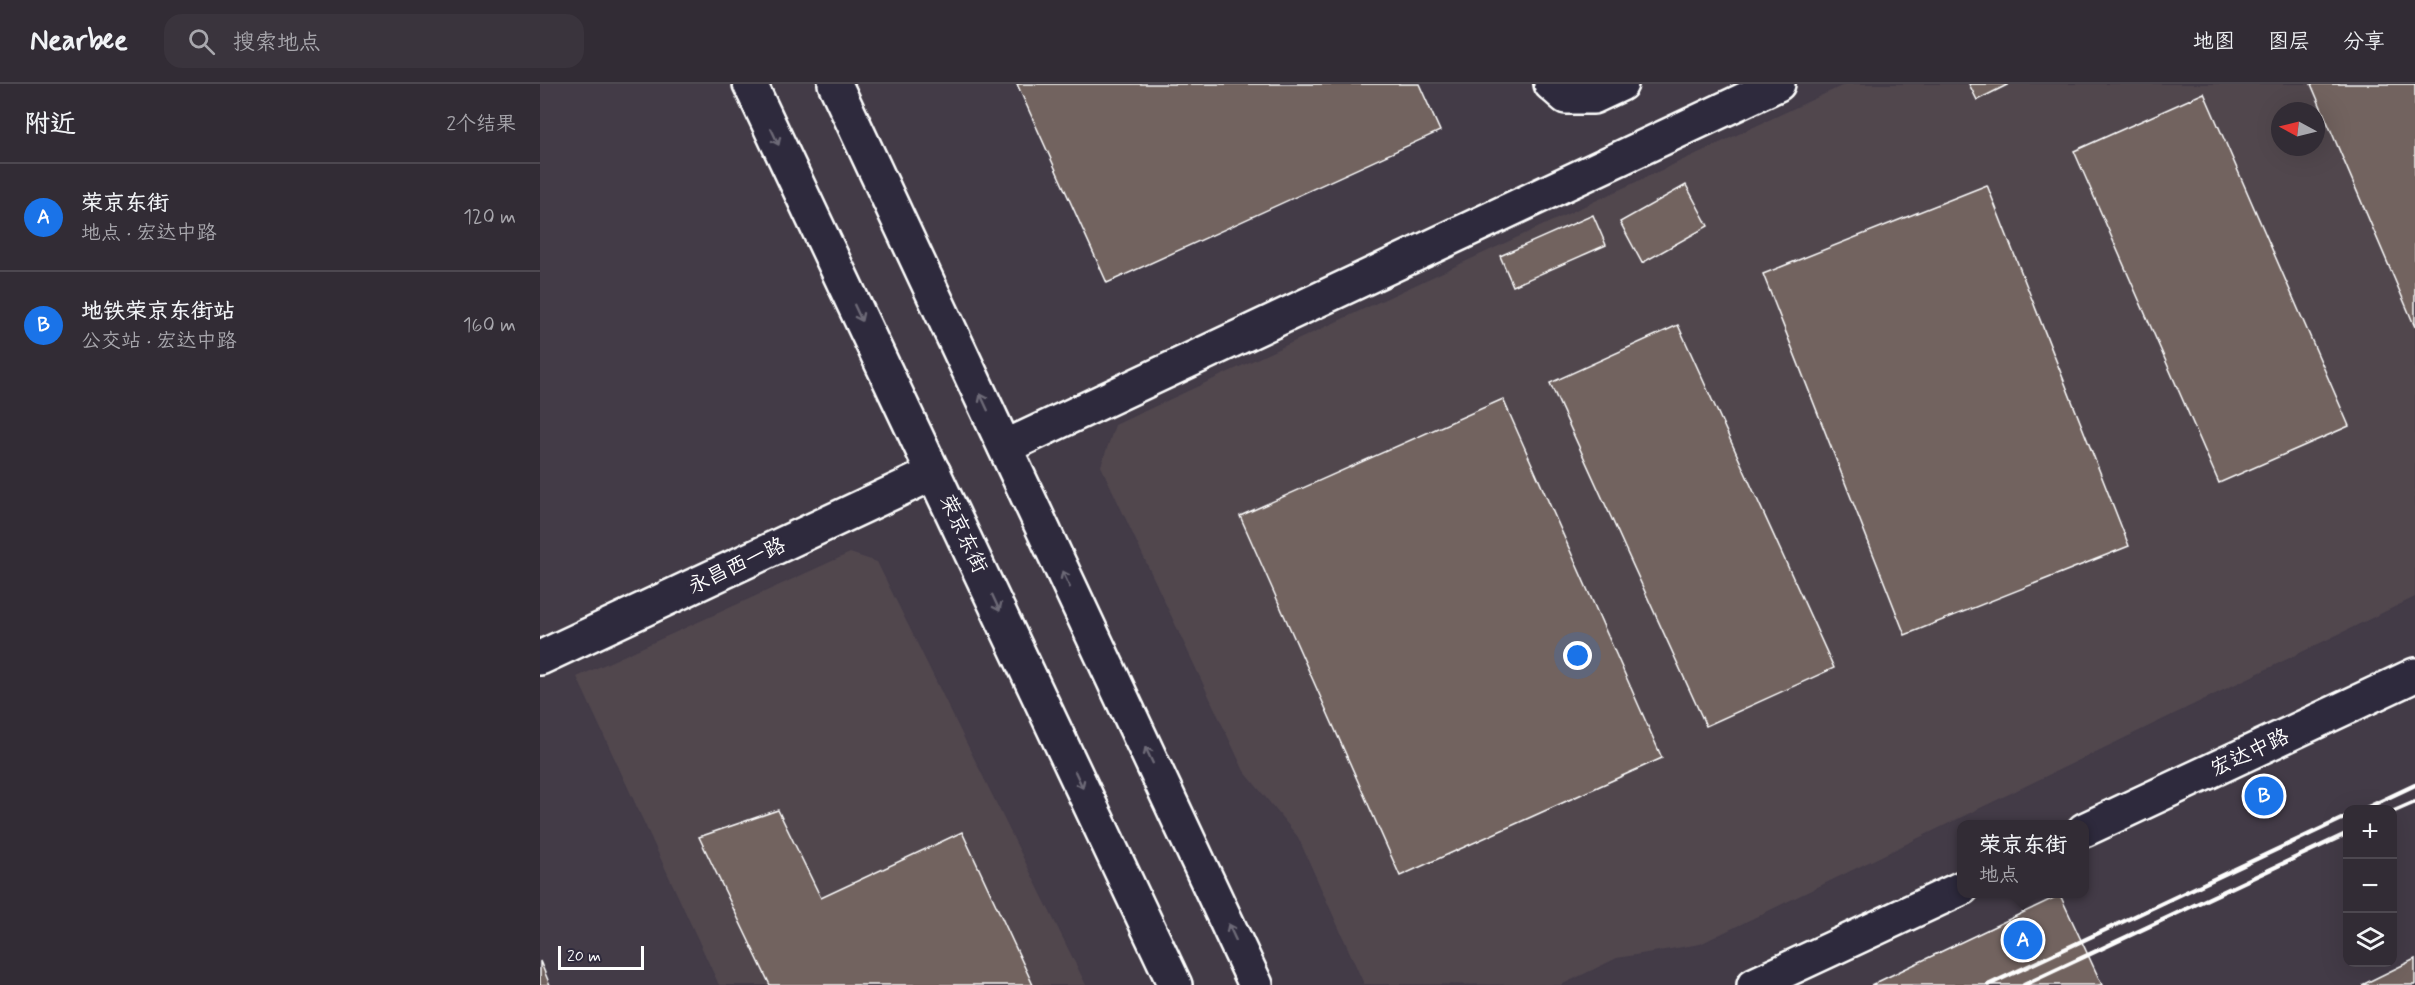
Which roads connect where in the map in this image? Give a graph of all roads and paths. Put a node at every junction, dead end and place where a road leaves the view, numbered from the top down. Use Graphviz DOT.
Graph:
graph roads {
  1 [pos="750,84"];
  2 [pos="835,84"];
  3 [pos="1551,84"];
  4 [pos="1621,84"];
  5 [pos="1778,84"];
  6 [pos="1005,447"];
  7 [pos="934,473"];
  8 [pos="540,658"];
  9 [pos="2415,675"];
  10 [pos="2089,828"];
  11 [pos="1957,890"];
  12 [pos="1175,985"];
  13 [pos="1256,985"];
  14 [pos="1754,985"];
  1 -- 7 [label="main road, 荣京东街, one-way"];
  6 -- 2 [label="main road, one-way"];
  3 -- 4 [label="main road"];
  5 -- 6 [label="main road"];
  13 -- 6 [label="main road, one-way"];
  7 -- 8 [label="main road, 永昌西一路"];
  7 -- 12 [label="main road, 荣京东街, one-way"];
  9 -- 10 [label="main road, 宏达中路"];
  11 -- 14 [label="main road"];
}
